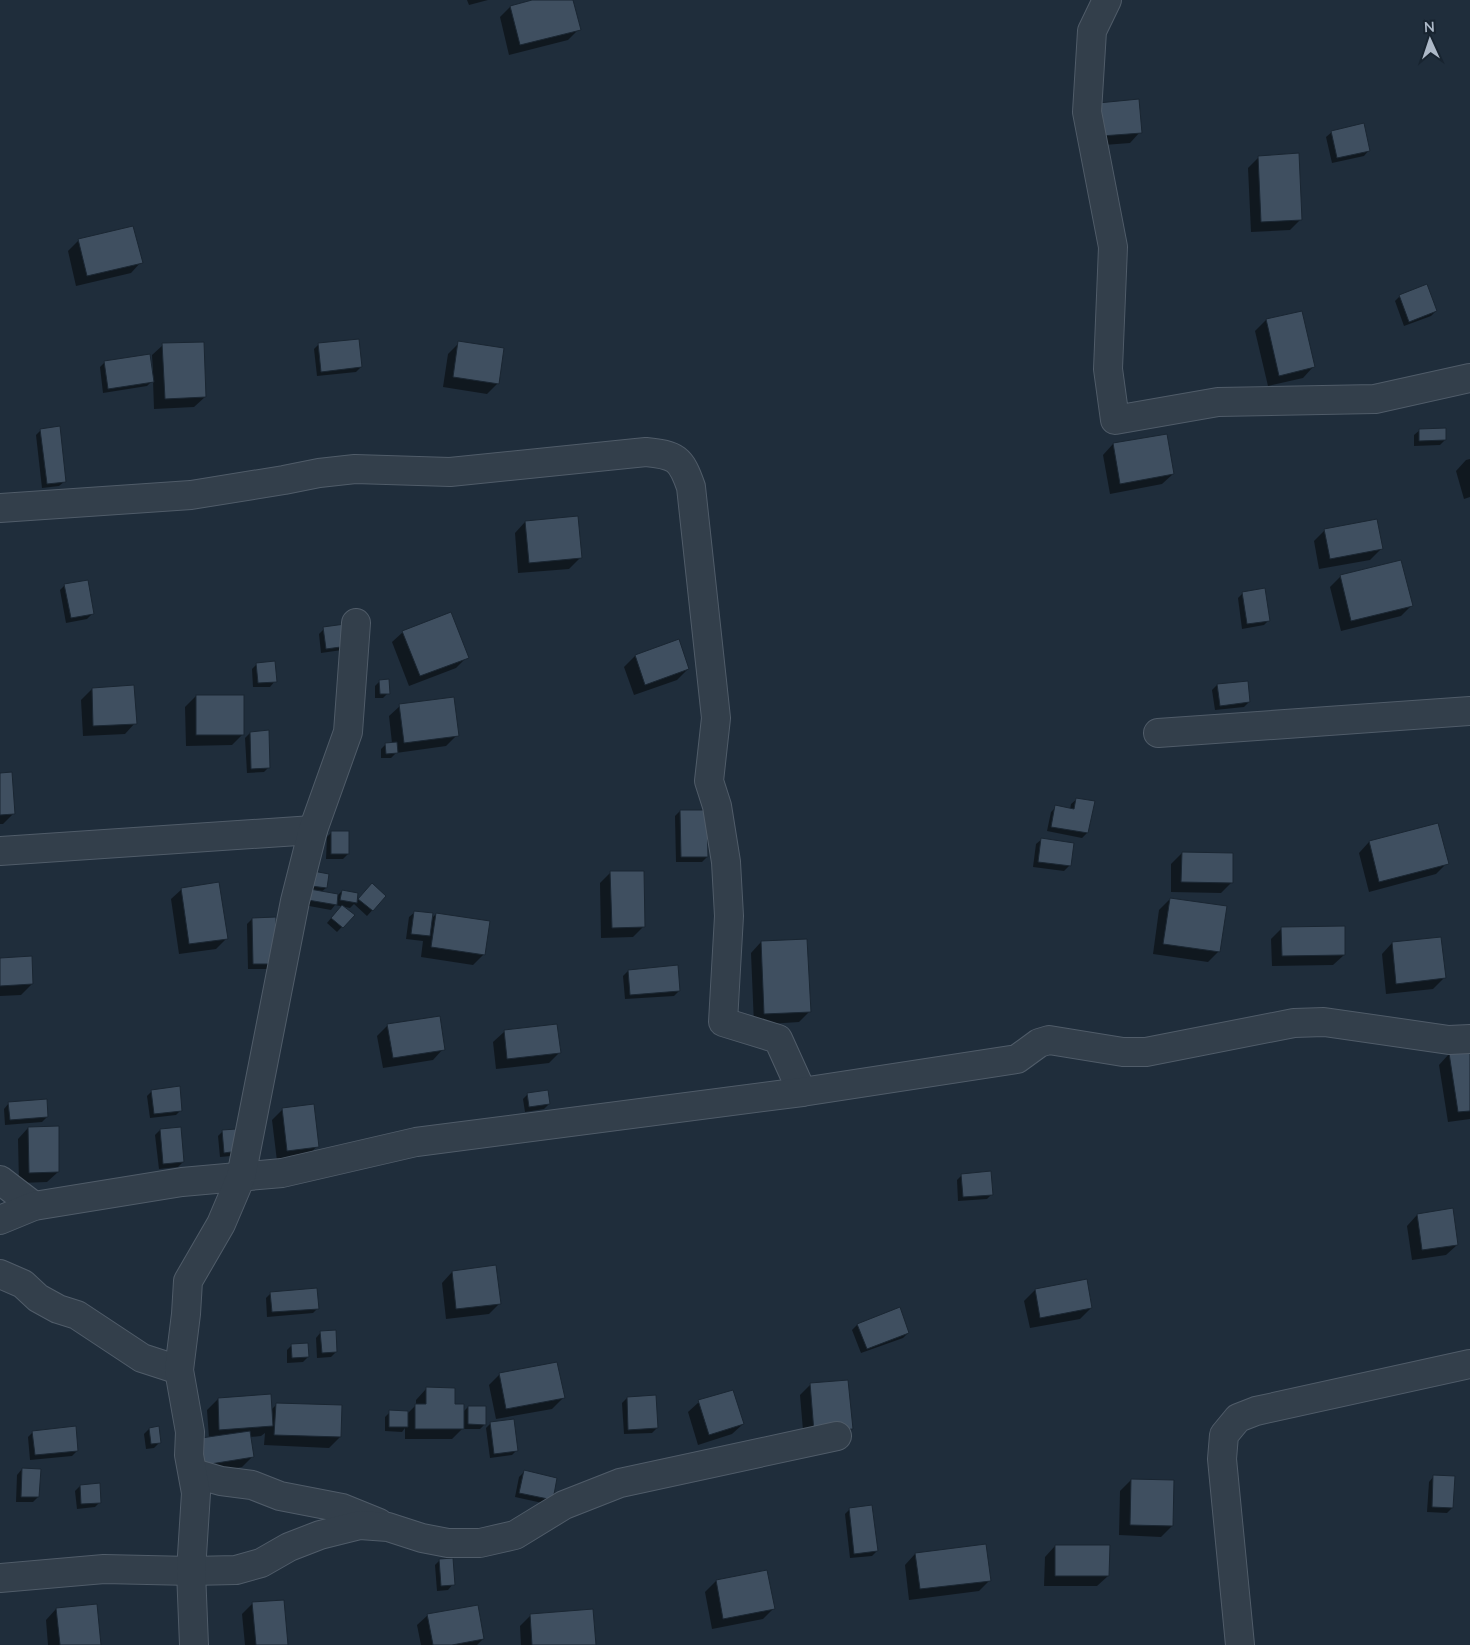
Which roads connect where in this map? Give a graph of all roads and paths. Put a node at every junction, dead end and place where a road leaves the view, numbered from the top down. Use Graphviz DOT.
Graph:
graph roads {
  1 [pos="1107,0"];
  2 [pos="1470,378"];
  3 [pos="0,508"];
  4 [pos="356,623"];
  5 [pos="1470,711"];
  6 [pos="1158,733"];
  7 [pos="313,830"];
  8 [pos="0,851"];
  9 [pos="1470,1039"];
  10 [pos="802,1092"];
  11 [pos="241,1177"];
  12 [pos="0,1180"];
  13 [pos="34,1206"];
  14 [pos="0,1220"];
  15 [pos="0,1274"];
  16 [pos="1470,1364"];
  17 [pos="179,1370"];
  18 [pos="838,1436"];
  19 [pos="192,1473"];
  20 [pos="388,1527"];
  21 [pos="191,1571"];
  22 [pos="0,1578"];
  23 [pos="194,1645"];
  24 [pos="1240,1645"];
  1 -- 2 [label="street"];
  3 -- 10 [label="street"];
  4 -- 7 [label="street"];
  5 -- 6 [label="street"];
  7 -- 8 [label="street"];
  7 -- 11 [label="street"];
  9 -- 10 [label="street"];
  10 -- 11 [label="street"];
  11 -- 13 [label="street"];
  11 -- 17 [label="street"];
  12 -- 13 [label="street"];
  13 -- 14 [label="street"];
  15 -- 17 [label="street"];
  16 -- 24 [label="street"];
  17 -- 19 [label="street"];
  18 -- 20 [label="street"];
  19 -- 20 [label="street"];
  19 -- 21 [label="street"];
  20 -- 21 [label="street"];
  21 -- 22 [label="street"];
  21 -- 23 [label="street"];
}
